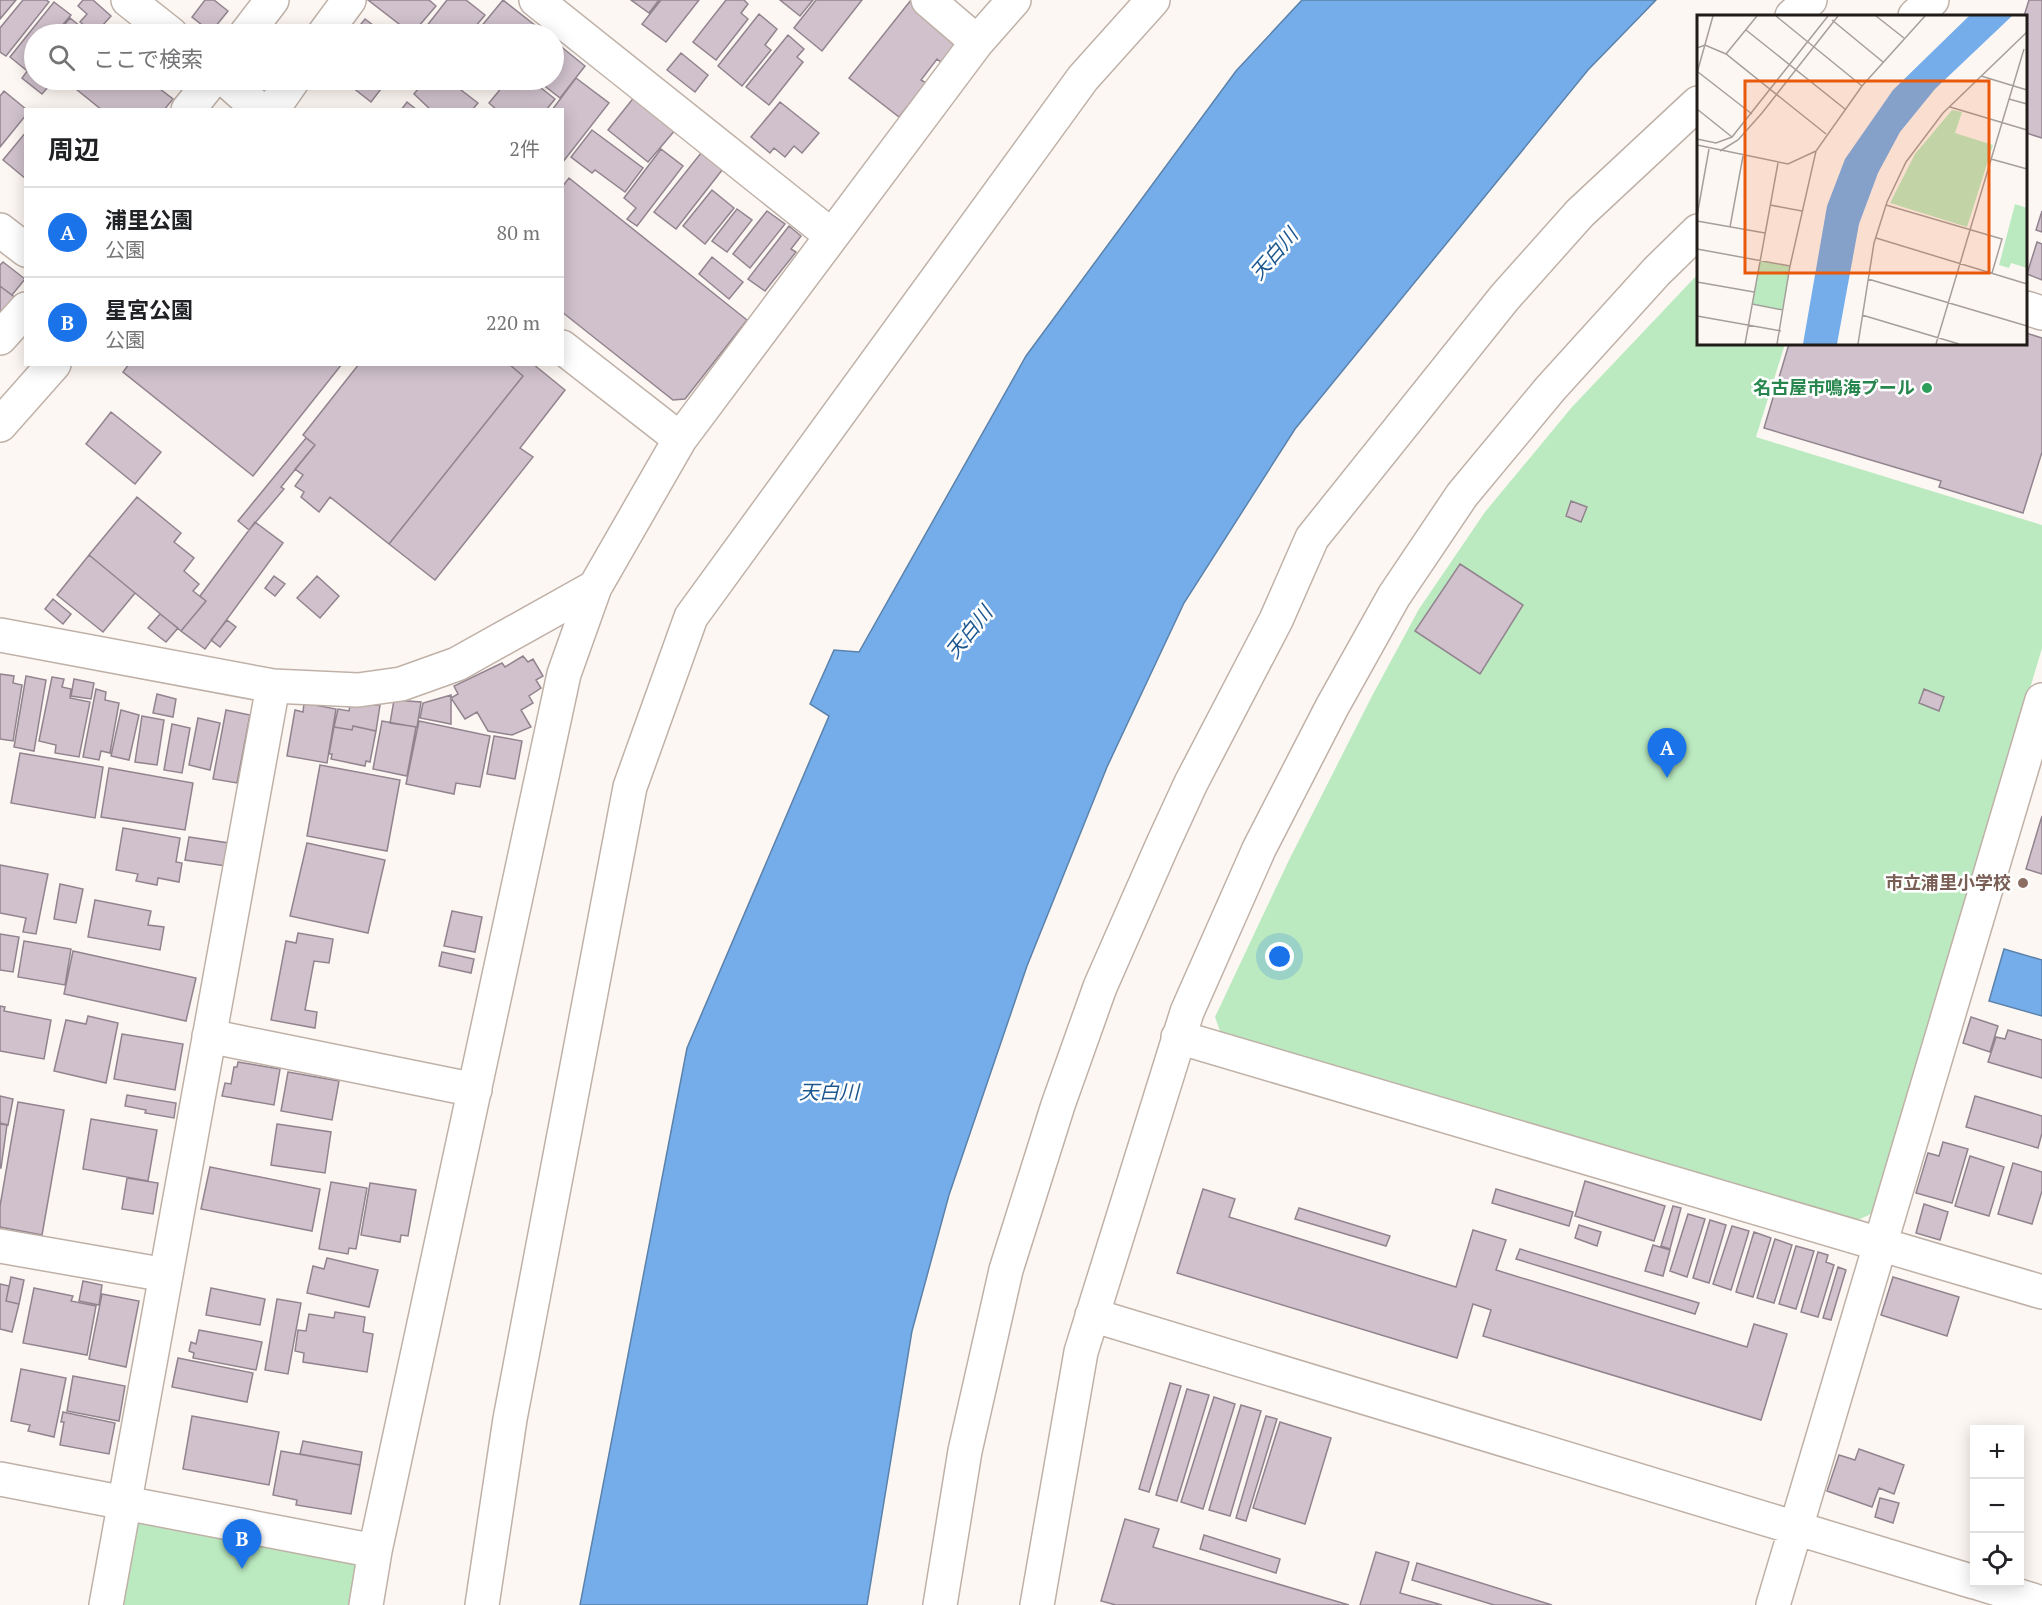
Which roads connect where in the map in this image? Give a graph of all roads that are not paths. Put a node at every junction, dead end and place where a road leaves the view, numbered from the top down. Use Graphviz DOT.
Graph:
graph roads {
  1 [pos="128,0"];
  2 [pos="272,0"];
  3 [pos="349,0"];
  4 [pos="536,0"];
  5 [pos="928,0"];
  6 [pos="1014,0"];
  7 [pos="1153,0"];
  8 [pos="1810,0"];
  9 [pos="1932,0"];
  10 [pos="1793,15"];
  11 [pos="1916,15"];
  12 [pos="158,24"];
  13 [pos="254,24"];
  14 [pos="331,24"];
  15 [pos="977,42"];
  16 [pos="204,90"];
  17 [pos="237,90"];
  18 [pos="286,90"];
  19 [pos="1697,104"];
  20 [pos="190,108"];
  21 [pos="258,108"];
  22 [pos="273,108"];
  23 [pos="0,230"];
  24 [pos="1697,232"];
  25 [pos="832,236"];
  26 [pos="24,248"];
  27 [pos="2027,309"];
  28 [pos="24,311"];
  29 [pos="2042,313"];
  30 [pos="0,338"];
  31 [pos="564,349"];
  32 [pos="52,366"];
  33 [pos="0,425"];
  34 [pos="680,439"];
  35 [pos="596,587"];
  36 [pos="0,635"];
  37 [pos="273,686"];
  38 [pos="2042,700"];
  39 [pos="209,1036"];
  40 [pos="1178,1037"];
  41 [pos="475,1090"];
  42 [pos="1881,1244"];
  43 [pos="0,1246"];
  44 [pos="166,1275"];
  45 [pos="2042,1292"];
  46 [pos="1092,1315"];
  47 [pos="0,1479"];
  48 [pos="124,1502"];
  49 [pos="1796,1527"];
  50 [pos="375,1551"];
  51 [pos="1970,1580"];
  52 [pos="1991,1587"];
  53 [pos="2042,1603"];
  54 [pos="106,1605"];
  55 [pos="366,1605"];
  56 [pos="482,1605"];
  57 [pos="939,1605"];
  58 [pos="1037,1605"];
  59 [pos="1773,1605"];
  1 -- 12 [label="street"];
  2 -- 13 [label="street"];
  3 -- 14 [label="street"];
  4 -- 25 [label="street"];
  5 -- 15 [label="street"];
  6 -- 15 [label="street"];
  7 -- 56 [label="street"];
  8 -- 10 [label="street"];
  9 -- 11 [label="street"];
  15 -- 25 [label="street"];
  16 -- 20 [label="street"];
  17 -- 21 [label="street"];
  18 -- 22 [label="street"];
  19 -- 57 [label="street"];
  23 -- 26 [label="street"];
  24 -- 40 [label="street"];
  25 -- 34 [label="street"];
  27 -- 29 [label="street"];
  28 -- 30 [label="street"];
  31 -- 34 [label="street"];
  32 -- 33 [label="street"];
  34 -- 35 [label="street"];
  35 -- 37 [label="street"];
  35 -- 41 [label="street"];
  36 -- 37 [label="street"];
  37 -- 39 [label="street"];
  38 -- 42 [label="street"];
  39 -- 41 [label="street"];
  39 -- 44 [label="street"];
  40 -- 42 [label="street"];
  40 -- 46 [label="street"];
  41 -- 50 [label="street"];
  42 -- 45 [label="street"];
  42 -- 49 [label="street"];
  43 -- 44 [label="street"];
  44 -- 48 [label="street"];
  46 -- 49 [label="street"];
  46 -- 58 [label="street"];
  47 -- 48 [label="street"];
  48 -- 50 [label="street"];
  48 -- 54 [label="street"];
  49 -- 51 [label="street"];
  49 -- 59 [label="street"];
  50 -- 55 [label="street"];
  52 -- 53 [label="street"];
}
